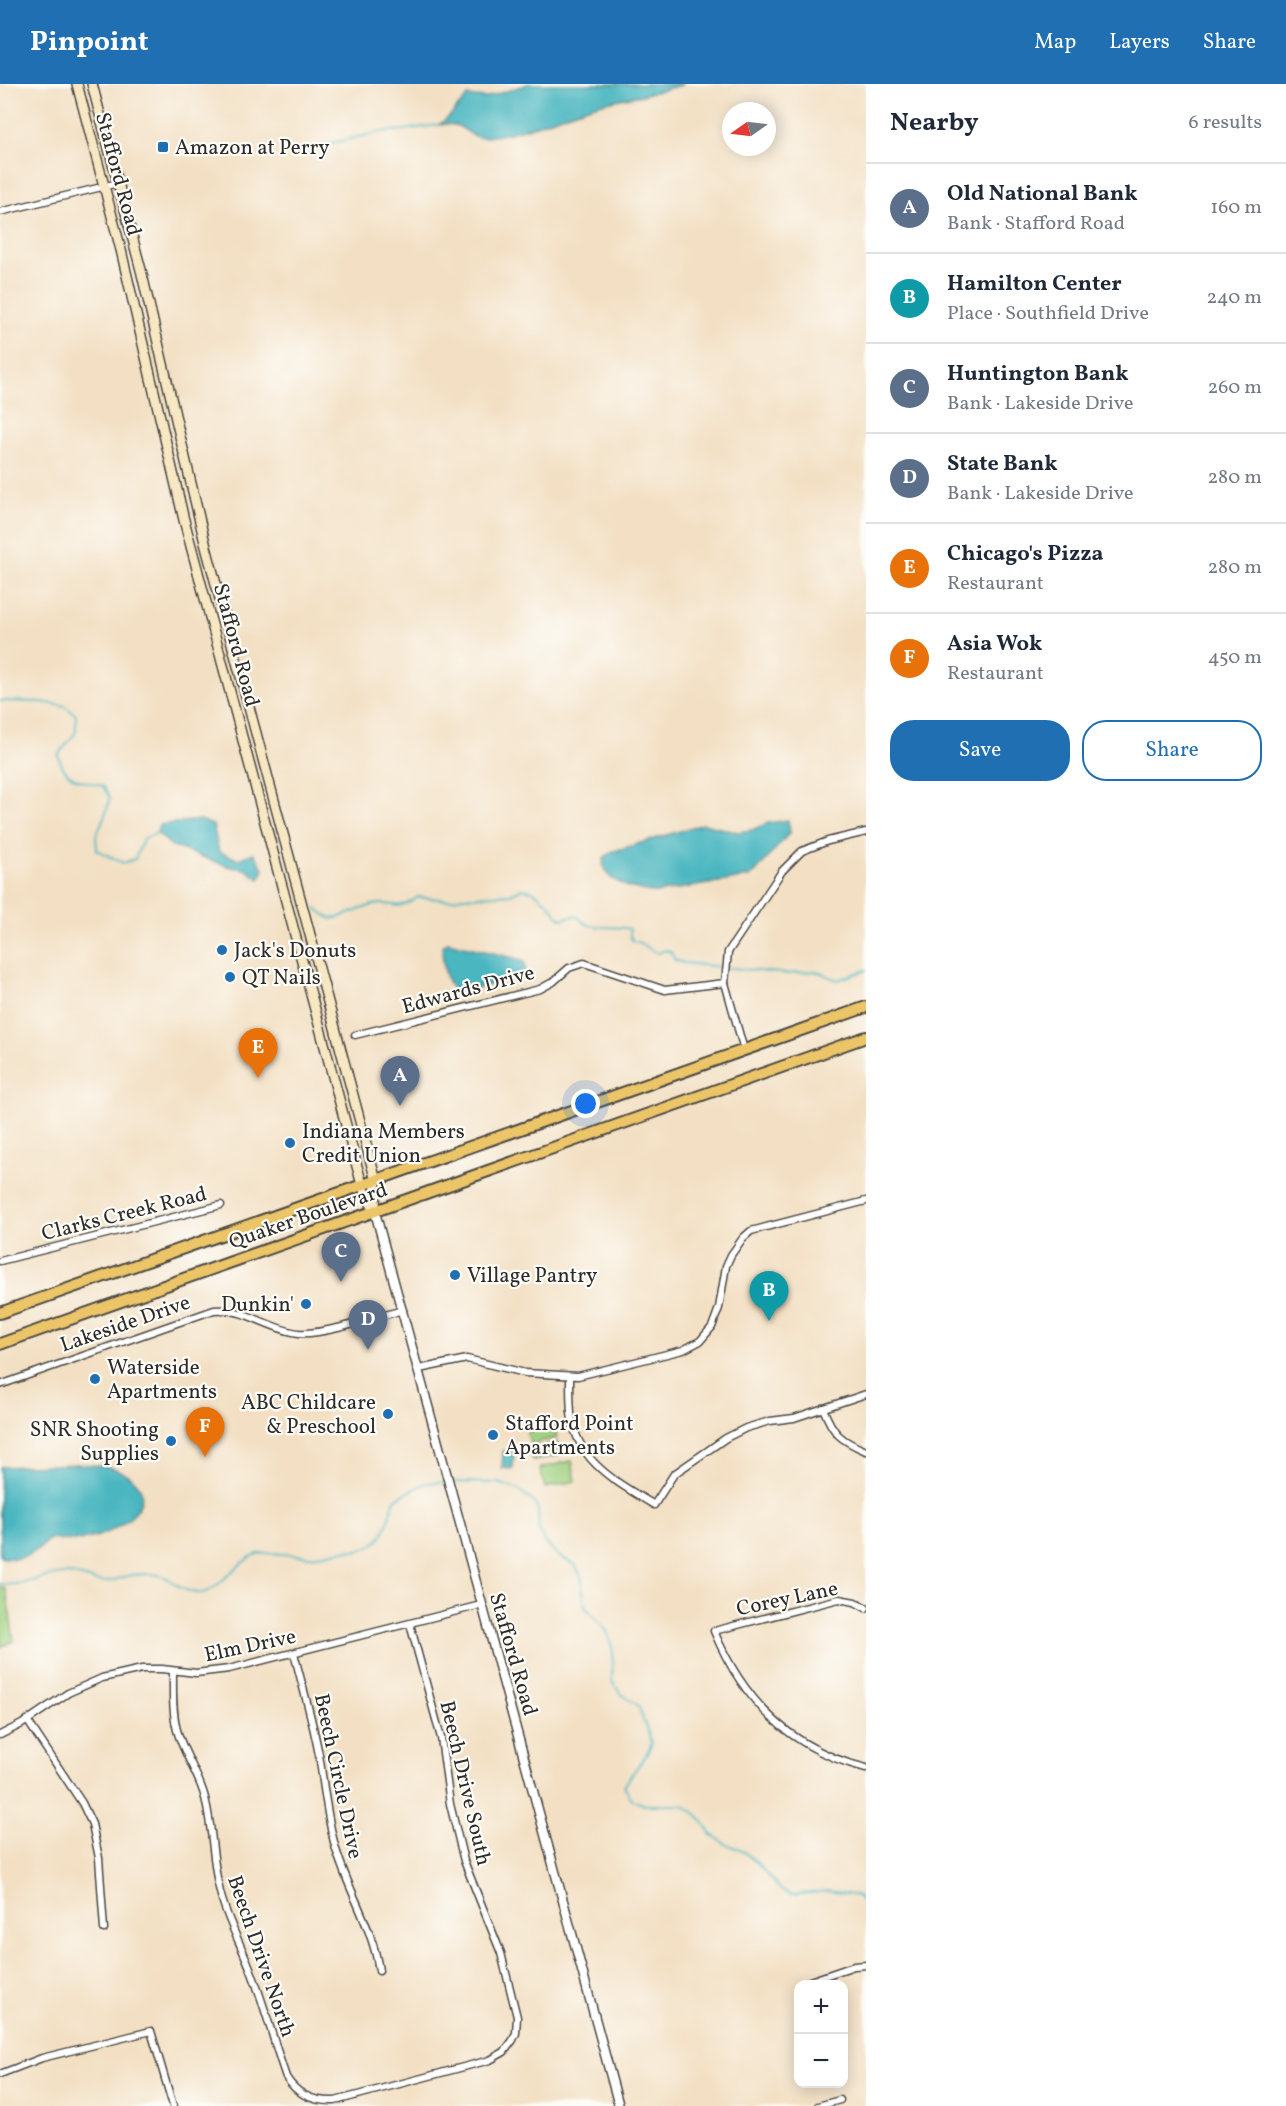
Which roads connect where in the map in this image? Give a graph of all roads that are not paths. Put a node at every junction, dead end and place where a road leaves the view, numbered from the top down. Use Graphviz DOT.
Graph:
graph roads {
  1 [pos="77,84"];
  2 [pos="92,84"];
  3 [pos="118,183"];
  4 [pos="104,186"];
  5 [pos="0,212"];
  6 [pos="866,832"];
  7 [pos="724,980"];
  8 [pos="866,1007"];
  9 [pos="355,1035"];
  10 [pos="866,1037"];
  11 [pos="744,1050"];
  12 [pos="376,1181"];
  13 [pos="362,1185"];
  14 [pos="866,1201"];
  15 [pos="221,1205"];
  16 [pos="375,1212"];
  17 [pos="0,1261"];
  18 [pos="403,1310"];
  19 [pos="0,1312"];
  20 [pos="0,1344"];
  21 [pos="419,1369"];
  22 [pos="570,1376"];
  23 [pos="0,1385"];
  24 [pos="866,1394"];
  25 [pos="823,1408"];
  26 [pos="866,1451"];
  27 [pos="481,1605"];
  28 [pos="866,1608"];
  29 [pos="410,1624"];
  30 [pos="294,1653"];
  31 [pos="173,1671"];
  32 [pos="27,1720"];
  33 [pos="0,1735"];
  34 [pos="866,1767"];
  35 [pos="104,1929"];
  36 [pos="866,1965"];
  37 [pos="379,1971"];
  38 [pos="813,1980"];
  39 [pos="0,2074"];
  40 [pos="286,2078"];
  41 [pos="840,2100"];
  42 [pos="173,2106"];
  43 [pos="619,2106"];
  44 [pos="818,2106"];
  1 -- 4 [label="main road, Stafford Road"];
  2 -- 3 [label="main road, Stafford Road"];
  3 -- 4 [label="street"];
  3 -- 12 [label="main road, Stafford Road"];
  4 -- 5 [label="street"];
  4 -- 13 [label="main road, Stafford Road"];
  6 -- 7 [label="street"];
  7 -- 9 [label="street, Edwards Drive"];
  7 -- 11 [label="street"];
  8 -- 11 [label="main road, Quaker Boulevard"];
  10 -- 16 [label="main road, Quaker Boulevard"];
  11 -- 12 [label="main road, Quaker Boulevard"];
  12 -- 13 [label="main road, Quaker Boulevard"];
  12 -- 16 [label="main road, Stafford Road"];
  13 -- 16 [label="main road, Stafford Road"];
  13 -- 19 [label="main road, Quaker Boulevard"];
  14 -- 22 [label="street"];
  15 -- 17 [label="street, Clarks Creek Road"];
  16 -- 18 [label="street, Stafford Road"];
  16 -- 20 [label="main road, Quaker Boulevard"];
  18 -- 21 [label="street, Stafford Road"];
  18 -- 23 [label="street, Lakeside Drive"];
  21 -- 22 [label="street"];
  21 -- 27 [label="street, Stafford Road"];
  22 -- 25 [label="street"];
  24 -- 25 [label="street"];
  25 -- 26 [label="street"];
  27 -- 29 [label="street, Elm Drive"];
  27 -- 43 [label="street, Stafford Road"];
  28 -- 34 [label="street, Corey Lane"];
  29 -- 30 [label="street, Elm Drive"];
  29 -- 40 [label="street, Beech Drive South"];
  30 -- 31 [label="street, Elm Drive"];
  30 -- 37 [label="street, Beech Circle Drive"];
  31 -- 32 [label="street, Elm Drive"];
  31 -- 40 [label="street, Beech Drive North"];
  32 -- 33 [label="street, Elm Drive"];
  32 -- 35 [label="street"];
  36 -- 38 [label="street"];
  39 -- 42 [label="street"];
  41 -- 44 [label="street"];
}
